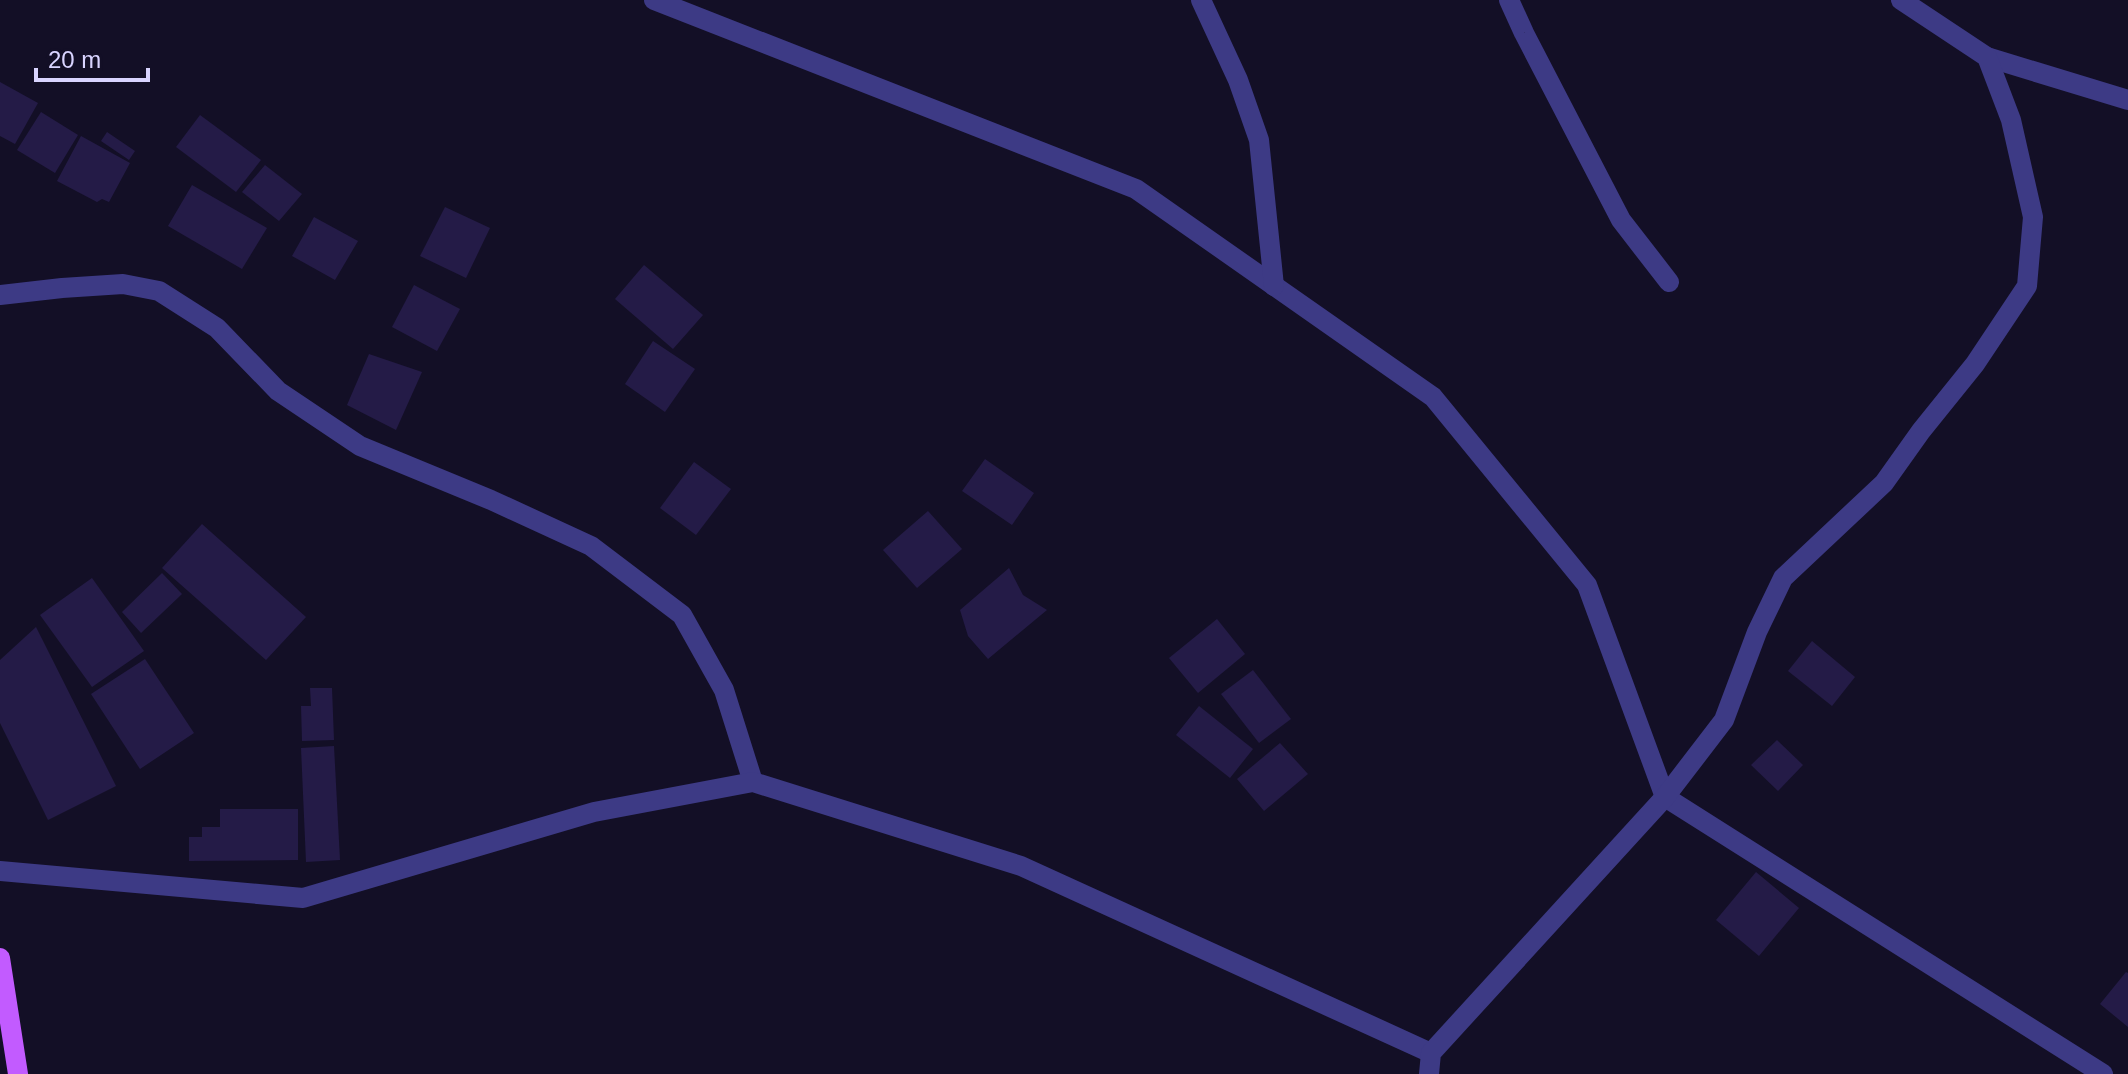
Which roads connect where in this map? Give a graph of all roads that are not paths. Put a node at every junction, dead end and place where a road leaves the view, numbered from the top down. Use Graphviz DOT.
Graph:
graph roads {
  1 [pos="654,0"];
  2 [pos="1201,0"];
  3 [pos="1509,0"];
  4 [pos="1901,0"];
  5 [pos="1987,57"];
  6 [pos="2128,100"];
  7 [pos="1669,282"];
  8 [pos="1274,286"];
  9 [pos="0,295"];
  10 [pos="753,782"];
  11 [pos="1665,797"];
  12 [pos="0,871"];
  13 [pos="0,958"];
  14 [pos="1430,1064"];
  15 [pos="18,1074"];
  16 [pos="2103,1074"];
  1 -- 8 [label="street"];
  2 -- 8 [label="street"];
  3 -- 7 [label="street"];
  4 -- 5 [label="street"];
  5 -- 6 [label="street"];
  5 -- 11 [label="street"];
  8 -- 11 [label="street"];
  9 -- 10 [label="street"];
  10 -- 12 [label="street"];
  10 -- 14 [label="street"];
  11 -- 14 [label="street"];
  11 -- 16 [label="street"];
  13 -- 15 [label="main road"];
}
